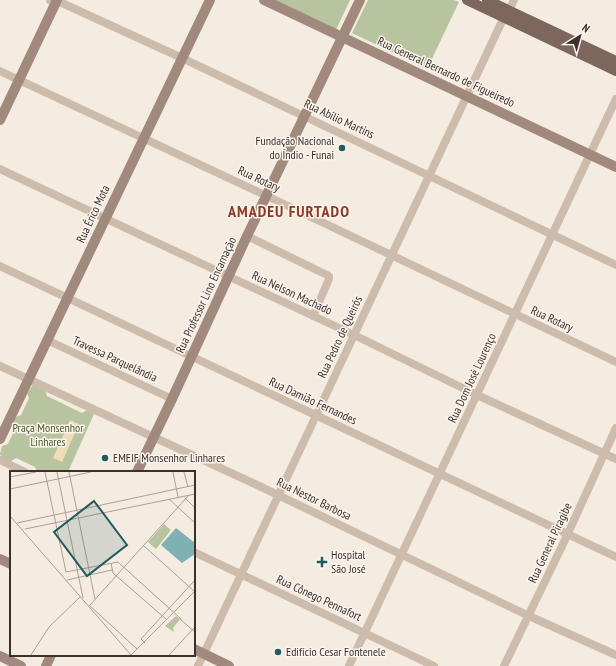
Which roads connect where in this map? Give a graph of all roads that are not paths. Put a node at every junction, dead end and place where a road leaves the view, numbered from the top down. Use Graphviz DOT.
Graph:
graph roads {
  1 [pos="210,0"];
  2 [pos="264,0"];
  3 [pos="360,0"];
  4 [pos="467,0"];
  5 [pos="487,0"];
  6 [pos="514,0"];
  7 [pos="54,1"];
  8 [pos="506,14"];
  9 [pos="342,37"];
  10 [pos="182,58"];
  11 [pos="616,61"];
  12 [pos="0,71"];
  13 [pos="616,71"];
  14 [pos="19,80"];
  15 [pos="466,96"];
  16 [pos="616,99"];
  17 [pos="305,116"];
  18 [pos="0,120"];
  19 [pos="143,137"];
  20 [pos="591,154"];
  21 [pos="616,167"];
  22 [pos="0,169"];
  23 [pos="430,175"];
  24 [pos="266,196"];
  25 [pos="106,218"];
  26 [pos="553,235"];
  27 [pos="247,236"];
  28 [pos="392,256"];
  29 [pos="616,265"];
  30 [pos="0,266"];
  31 [pos="229,276"];
  32 [pos="68,298"];
  33 [pos="515,315"];
  34 [pos="313,316"];
  35 [pos="354,335"];
  36 [pos="48,340"];
  37 [pos="191,356"];
  38 [pos="616,362"];
  39 [pos="0,366"];
  40 [pos="29,380"];
  41 [pos="477,395"];
  42 [pos="172,399"];
  43 [pos="316,415"];
  44 [pos="616,428"];
  45 [pos="154,438"];
  46 [pos="0,439"];
  47 [pos="604,454"];
  48 [pos="616,459"];
  49 [pos="0,460"];
  50 [pos="23,471"];
  51 [pos="138,471"];
  52 [pos="439,474"];
  53 [pos="278,495"];
  54 [pos="568,535"];
  55 [pos="195,552"];
  56 [pos="402,554"];
  57 [pos="616,557"];
  58 [pos="0,558"];
  59 [pos="10,563"];
  60 [pos="240,574"];
  61 [pos="529,616"];
  62 [pos="364,633"];
  63 [pos="195,650"];
  64 [pos="204,654"];
  65 [pos="616,655"];
  66 [pos="0,656"];
  67 [pos="51,656"];
  68 [pos="21,666"];
  69 [pos="46,666"];
  70 [pos="198,666"];
  71 [pos="229,666"];
  72 [pos="349,666"];
  73 [pos="434,666"];
  74 [pos="504,666"];
  1 -- 10 [label="street, Rua Érico Mota"];
  2 -- 9 [label="street, Rua General Bernardo de Figueiredo"];
  3 -- 9 [label="street, Rua Professor Lino Encarnação"];
  4 -- 8 [label="main road"];
  5 -- 8 [label="main road"];
  6 -- 8 [label="street, Rua Pedro de Queirós"];
  7 -- 10 [label="street, Rua Abílio Martins"];
  7 -- 14 [label="street"];
  8 -- 11 [label="main road"];
  8 -- 13 [label="main road"];
  8 -- 15 [label="street, Rua Pedro de Queirós"];
  9 -- 15 [label="street, Rua General Bernardo de Figueiredo"];
  9 -- 17 [label="street, Rua Professor Lino Encarnação"];
  10 -- 17 [label="street, Rua Abílio Martins"];
  10 -- 19 [label="street, Rua Érico Mota"];
  12 -- 14 [label="street, Rua Rotary"];
  14 -- 18 [label="street"];
  14 -- 19 [label="street, Rua Rotary"];
  15 -- 20 [label="street, Rua General Bernardo de Figueiredo"];
  15 -- 23 [label="street, Rua Pedro de Queirós"];
  16 -- 20 [label="street, Rua Dom José Lourenço"];
  17 -- 23 [label="street, Rua Abílio Martins"];
  17 -- 24 [label="street, Rua Professor Lino Encarnação"];
  19 -- 24 [label="street, Rua Rotary"];
  19 -- 25 [label="street, Rua Érico Mota"];
  20 -- 21 [label="street, Rua General Bernardo de Figueiredo"];
  20 -- 26 [label="street, Rua Dom José Lourenço"];
  22 -- 25 [label="street, Rua Nelson Machado"];
  23 -- 26 [label="street, Rua Abílio Martins"];
  23 -- 28 [label="street, Rua Pedro de Queirós"];
  24 -- 27 [label="street, Rua Professor Lino Encarnação"];
  24 -- 28 [label="street, Rua Rotary"];
  25 -- 31 [label="street, Rua Nelson Machado"];
  25 -- 32 [label="street, Rua Érico Mota"];
  26 -- 29 [label="street, Rua Abílio Martins"];
  26 -- 33 [label="street, Rua Dom José Lourenço"];
  27 -- 31 [label="street, Rua Professor Lino Encarnação"];
  27 -- 34 [label="street"];
  28 -- 33 [label="street, Rua Rotary"];
  28 -- 35 [label="street, Rua Pedro de Queirós"];
  30 -- 32 [label="street, Rua Damião Fernandes"];
  31 -- 34 [label="street, Rua Nelson Machado"];
  31 -- 37 [label="street, Rua Professor Lino Encarnação"];
  32 -- 36 [label="street, Rua Érico Mota"];
  32 -- 37 [label="street, Rua Damião Fernandes"];
  33 -- 38 [label="street, Rua Rotary"];
  33 -- 41 [label="street, Rua Dom José Lourenço"];
  34 -- 35 [label="street, Rua Nelson Machado"];
  35 -- 41 [label="street, Rua Nelson Machado"];
  35 -- 43 [label="street, Rua Pedro de Queirós"];
  36 -- 40 [label="street, Rua Érico Mota"];
  36 -- 42 [label="street, Travessa Parquelândia"];
  37 -- 42 [label="street, Rua Professor Lino Encarnação"];
  37 -- 43 [label="street, Rua Damião Fernandes"];
  39 -- 40 [label="street, Rua Nestor Barbosa"];
  40 -- 45 [label="street, Rua Nestor Barbosa"];
  40 -- 46 [label="street, Rua Érico Mota"];
  41 -- 47 [label="street, Rua Nelson Machado"];
  41 -- 52 [label="street, Rua Dom José Lourenço"];
  42 -- 45 [label="street, Rua Professor Lino Encarnação"];
  43 -- 52 [label="street, Rua Damião Fernandes"];
  43 -- 53 [label="street, Rua Pedro de Queirós"];
  44 -- 47 [label="street, Rua General Piragibe"];
  45 -- 51 [label="street, Rua Professor Lino Encarnação"];
  45 -- 53 [label="street, Rua Nestor Barbosa"];
  47 -- 48 [label="street, Rua Nelson Machado"];
  47 -- 54 [label="street, Rua General Piragibe"];
  49 -- 50 [label="street"];
  52 -- 54 [label="street, Rua Damião Fernandes"];
  52 -- 56 [label="street, Rua Dom José Lourenço"];
  53 -- 56 [label="street, Rua Nestor Barbosa"];
  53 -- 60 [label="street, Rua Pedro de Queirós"];
  54 -- 57 [label="street, Rua Damião Fernandes"];
  54 -- 61 [label="street, Rua General Piragibe"];
  55 -- 60 [label="street, Rua Cônego Pennafort"];
  56 -- 61 [label="street, Rua Nestor Barbosa"];
  56 -- 62 [label="street, Rua Dom José Lourenço"];
  58 -- 59 [label="street"];
  60 -- 62 [label="street, Rua Cônego Pennafort"];
  60 -- 64 [label="street, Rua Pedro de Queirós"];
  61 -- 65 [label="street, Rua Nestor Barbosa"];
  61 -- 74 [label="street, Rua General Piragibe"];
  62 -- 72 [label="street, Rua Dom José Lourenço"];
  62 -- 73 [label="street, Rua Cônego Pennafort"];
  63 -- 64 [label="street"];
  64 -- 70 [label="street, Rua Pedro de Queirós"];
  64 -- 71 [label="street"];
  66 -- 68 [label="street"];
  67 -- 69 [label="street"];
}
